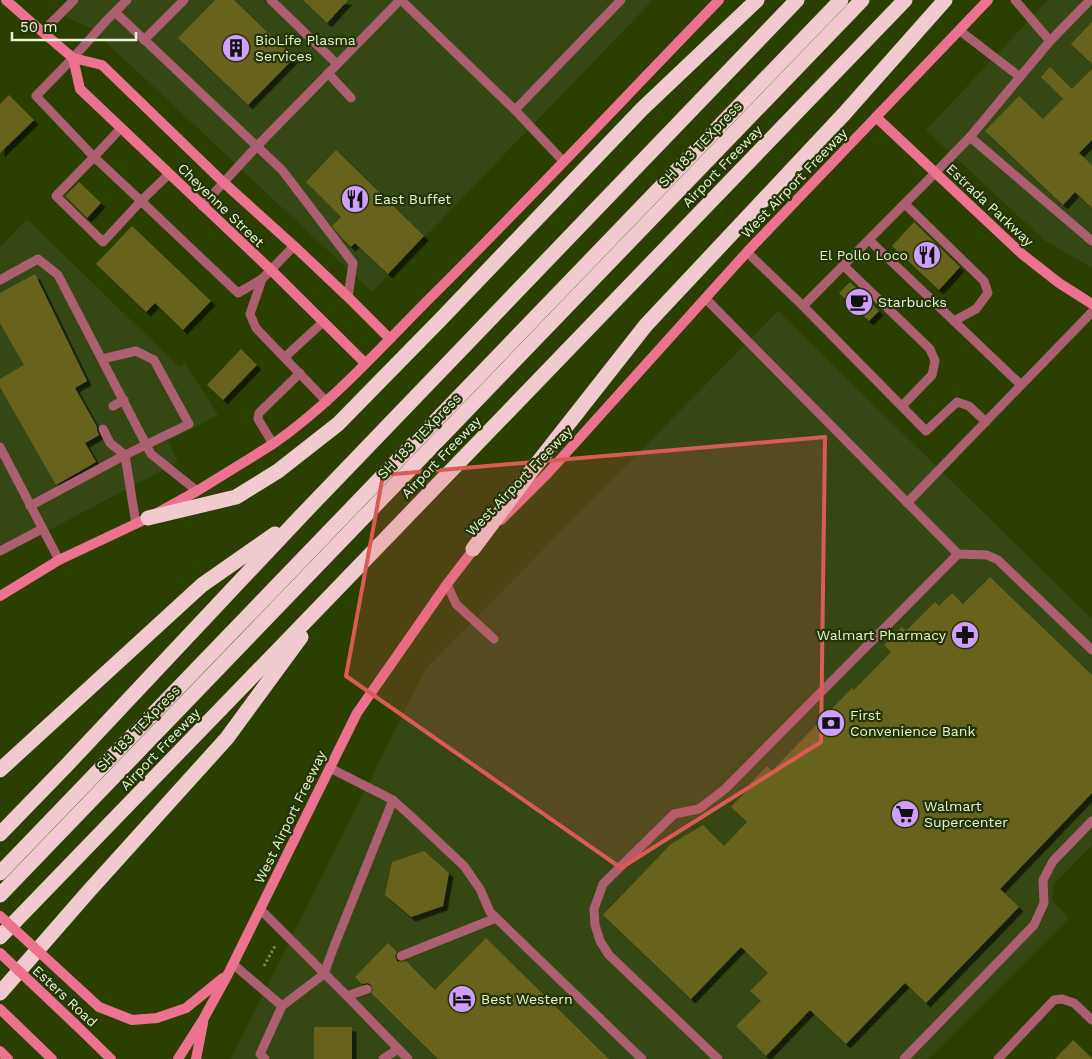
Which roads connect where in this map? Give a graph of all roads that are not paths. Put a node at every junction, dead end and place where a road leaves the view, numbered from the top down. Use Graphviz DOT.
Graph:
graph roads {
  1 [pos="6,0"];
  2 [pos="74,0"];
  3 [pos="127,0"];
  4 [pos="184,0"];
  5 [pos="271,0"];
  6 [pos="400,0"];
  7 [pos="621,0"];
  8 [pos="719,0"];
  9 [pos="757,0"];
  10 [pos="797,0"];
  11 [pos="841,0"];
  12 [pos="862,0"];
  13 [pos="905,0"];
  14 [pos="946,0"];
  15 [pos="988,0"];
  16 [pos="1015,0"];
  17 [pos="1090,0"];
  18 [pos="115,12"];
  19 [pos="959,30"];
  20 [pos="42,32"];
  21 [pos="144,40"];
  22 [pos="1050,41"];
  23 [pos="73,58"];
  24 [pos="337,64"];
  25 [pos="328,73"];
  26 [pos="1020,78"];
  27 [pos="351,98"];
  28 [pos="515,110"];
  29 [pos="876,117"];
  30 [pos="121,128"];
  31 [pos="970,137"];
  32 [pos="258,146"];
  33 [pos="94,157"];
  34 [pos="563,161"];
  35 [pos="935,173"];
  36 [pos="169,174"];
  37 [pos="223,182"];
  38 [pos="141,201"];
  39 [pos="905,204"];
  40 [pos="202,206"];
  41 [pos="870,240"];
  42 [pos="1092,242"];
  43 [pos="294,246"];
  44 [pos="747,252"];
  45 [pos="844,266"];
  46 [pos="270,270"];
  47 [pos="262,279"];
  48 [pos="0,280"];
  49 [pos="348,297"];
  50 [pos="705,298"];
  51 [pos="1092,304"];
  52 [pos="803,306"];
  53 [pos="1092,312"];
  54 [pos="954,321"];
  55 [pos="323,322"];
  56 [pos="390,339"];
  57 [pos="284,357"];
  58 [pos="102,359"];
  59 [pos="365,363"];
  60 [pos="300,373"];
  61 [pos="1021,386"];
  62 [pos="124,400"];
  63 [pos="327,402"];
  64 [pos="113,406"];
  65 [pos="902,406"];
  66 [pos="986,422"];
  67 [pos="103,429"];
  68 [pos="273,444"];
  69 [pos="147,445"];
  70 [pos="0,447"];
  71 [pos="125,455"];
  72 [pos="197,491"];
  73 [pos="907,503"];
  74 [pos="30,506"];
  75 [pos="301,516"];
  76 [pos="142,521"];
  77 [pos="42,529"];
  78 [pos="473,550"];
  79 [pos="0,551"];
  80 [pos="958,554"];
  81 [pos="59,560"];
  82 [pos="446,584"];
  83 [pos="335,591"];
  84 [pos="0,596"];
  85 [pos="494,639"];
  86 [pos="1092,650"];
  87 [pos="330,768"];
  88 [pos="0,770"];
  89 [pos="393,800"];
  90 [pos="1092,821"];
  91 [pos="0,834"];
  92 [pos="0,873"];
  93 [pos="0,895"];
  94 [pos="260,909"];
  95 [pos="0,916"];
  96 [pos="496,918"];
  97 [pos="0,936"];
  98 [pos="0,953"];
  99 [pos="401,956"];
  100 [pos="233,964"];
  101 [pos="228,974"];
  102 [pos="324,974"];
  103 [pos="367,990"];
  104 [pos="0,993"];
  105 [pos="347,996"];
  106 [pos="282,1006"];
  107 [pos="0,1009"];
  108 [pos="204,1018"];
  109 [pos="1092,1020"];
  110 [pos="398,1048"];
  111 [pos="0,1051"];
  112 [pos="51,1058"];
  113 [pos="8,1059"];
  114 [pos="111,1059"];
  115 [pos="178,1059"];
  116 [pos="196,1059"];
  117 [pos="265,1059"];
  118 [pos="383,1059"];
  119 [pos="408,1059"];
  120 [pos="642,1059"];
  121 [pos="718,1059"];
  122 [pos="904,1059"];
  123 [pos="998,1059"];
  1 -- 20 [label="main road, Cheyenne Street"];
  2 -- 20 [label="lane"];
  3 -- 18 [label="lane"];
  4 -- 21 [label="lane"];
  5 -- 24 [label="lane"];
  6 -- 24 [label="lane"];
  6 -- 28 [label="lane"];
  7 -- 28 [label="lane"];
  8 -- 34 [label="main road"];
  9 -- 76 [label="highway"];
  10 -- 75 [label="highway"];
  11 -- 92 [label="highway, SH 183 TEXpress"];
  12 -- 93 [label="highway, SH 183 TEXpress"];
  13 -- 83 [label="highway, Airport Freeway"];
  14 -- 78 [label="highway"];
  15 -- 19 [label="main road, West Airport Freeway"];
  16 -- 22 [label="lane"];
  17 -- 22 [label="lane"];
  18 -- 21 [label="lane"];
  18 -- 23 [label="lane"];
  19 -- 26 [label="lane"];
  19 -- 29 [label="main road, West Airport Freeway"];
  20 -- 23 [label="main road, Cheyenne Street"];
  21 -- 32 [label="lane"];
  22 -- 26 [label="lane"];
  23 -- 30 [label="main road, Cheyenne Street"];
  23 -- 33 [label="lane"];
  23 -- 37 [label="main road, Cheyenne Street"];
  24 -- 25 [label="lane"];
  25 -- 27 [label="lane"];
  25 -- 32 [label="lane"];
  26 -- 31 [label="lane"];
  28 -- 34 [label="lane"];
  29 -- 35 [label="main road, Estrada Parkway"];
  29 -- 44 [label="main road, West Airport Freeway"];
  30 -- 33 [label="lane"];
  30 -- 36 [label="main road, Cheyenne Street"];
  31 -- 35 [label="lane"];
  31 -- 42 [label="lane"];
  32 -- 37 [label="lane"];
  32 -- 49 [label="lane"];
  33 -- 38 [label="lane"];
  33 -- 38 [label="lane"];
  34 -- 56 [label="main road"];
  35 -- 39 [label="lane"];
  35 -- 51 [label="main road, Estrada Parkway"];
  36 -- 38 [label="lane"];
  36 -- 40 [label="main road, Cheyenne Street"];
  37 -- 40 [label="lane"];
  37 -- 43 [label="main road, Cheyenne Street"];
  38 -- 47 [label="lane"];
  39 -- 41 [label="lane"];
  39 -- 54 [label="lane"];
  40 -- 46 [label="main road, Cheyenne Street"];
  41 -- 45 [label="lane"];
  41 -- 54 [label="lane"];
  43 -- 46 [label="lane"];
  43 -- 49 [label="main road, Cheyenne Street"];
  44 -- 50 [label="main road, West Airport Freeway"];
  44 -- 52 [label="lane"];
  45 -- 52 [label="lane"];
  45 -- 65 [label="lane"];
  46 -- 47 [label="lane"];
  46 -- 55 [label="main road, Cheyenne Street"];
  47 -- 57 [label="lane"];
  48 -- 58 [label="lane"];
  49 -- 56 [label="main road, Cheyenne Street"];
  50 -- 73 [label="lane"];
  50 -- 78 [label="main road, West Airport Freeway"];
  52 -- 65 [label="lane"];
  53 -- 61 [label="lane"];
  54 -- 61 [label="lane"];
  55 -- 57 [label="lane"];
  55 -- 59 [label="main road, Cheyenne Street"];
  56 -- 59 [label="main road"];
  57 -- 60 [label="lane"];
  58 -- 62 [label="lane"];
  58 -- 69 [label="lane"];
  59 -- 63 [label="main road"];
  60 -- 63 [label="lane"];
  60 -- 68 [label="lane"];
  61 -- 66 [label="lane"];
  62 -- 64 [label="lane"];
  62 -- 69 [label="lane"];
  63 -- 68 [label="main road"];
  65 -- 66 [label="lane"];
  66 -- 73 [label="lane"];
  67 -- 71 [label="lane"];
  68 -- 72 [label="main road"];
  69 -- 71 [label="lane"];
  69 -- 72 [label="lane"];
  70 -- 74 [label="lane"];
  71 -- 74 [label="lane"];
  71 -- 76 [label="lane"];
  72 -- 76 [label="main road"];
  73 -- 80 [label="lane"];
  74 -- 77 [label="lane"];
  75 -- 88 [label="highway"];
  75 -- 91 [label="highway"];
  76 -- 81 [label="main road"];
  77 -- 79 [label="lane"];
  77 -- 81 [label="lane"];
  78 -- 82 [label="main road, West Airport Freeway"];
  80 -- 86 [label="lane"];
  80 -- 121 [label="lane"];
  81 -- 84 [label="main road"];
  82 -- 85 [label="lane"];
  82 -- 87 [label="main road, West Airport Freeway"];
  83 -- 97 [label="highway, Airport Freeway"];
  83 -- 104 [label="highway"];
  87 -- 89 [label="lane"];
  87 -- 94 [label="main road, West Airport Freeway"];
  89 -- 96 [label="lane"];
  89 -- 102 [label="lane"];
  90 -- 122 [label="lane"];
  94 -- 100 [label="main road, West Airport Freeway"];
  94 -- 102 [label="lane"];
  95 -- 101 [label="main road, bridge"];
  96 -- 99 [label="lane"];
  96 -- 120 [label="lane"];
  98 -- 114 [label="main road, Esters Road, bridge"];
  100 -- 101 [label="main road, West Airport Freeway"];
  100 -- 106 [label="lane"];
  101 -- 108 [label="main road, West Airport Freeway"];
  102 -- 105 [label="lane"];
  102 -- 106 [label="lane"];
  103 -- 105 [label="lane"];
  105 -- 110 [label="lane"];
  106 -- 117 [label="lane"];
  107 -- 112 [label="main road"];
  108 -- 115 [label="main road, West Airport Freeway"];
  108 -- 116 [label="main road"];
  109 -- 123 [label="lane"];
  110 -- 118 [label="lane"];
  110 -- 119 [label="lane"];
  111 -- 113 [label="main road"];
}
